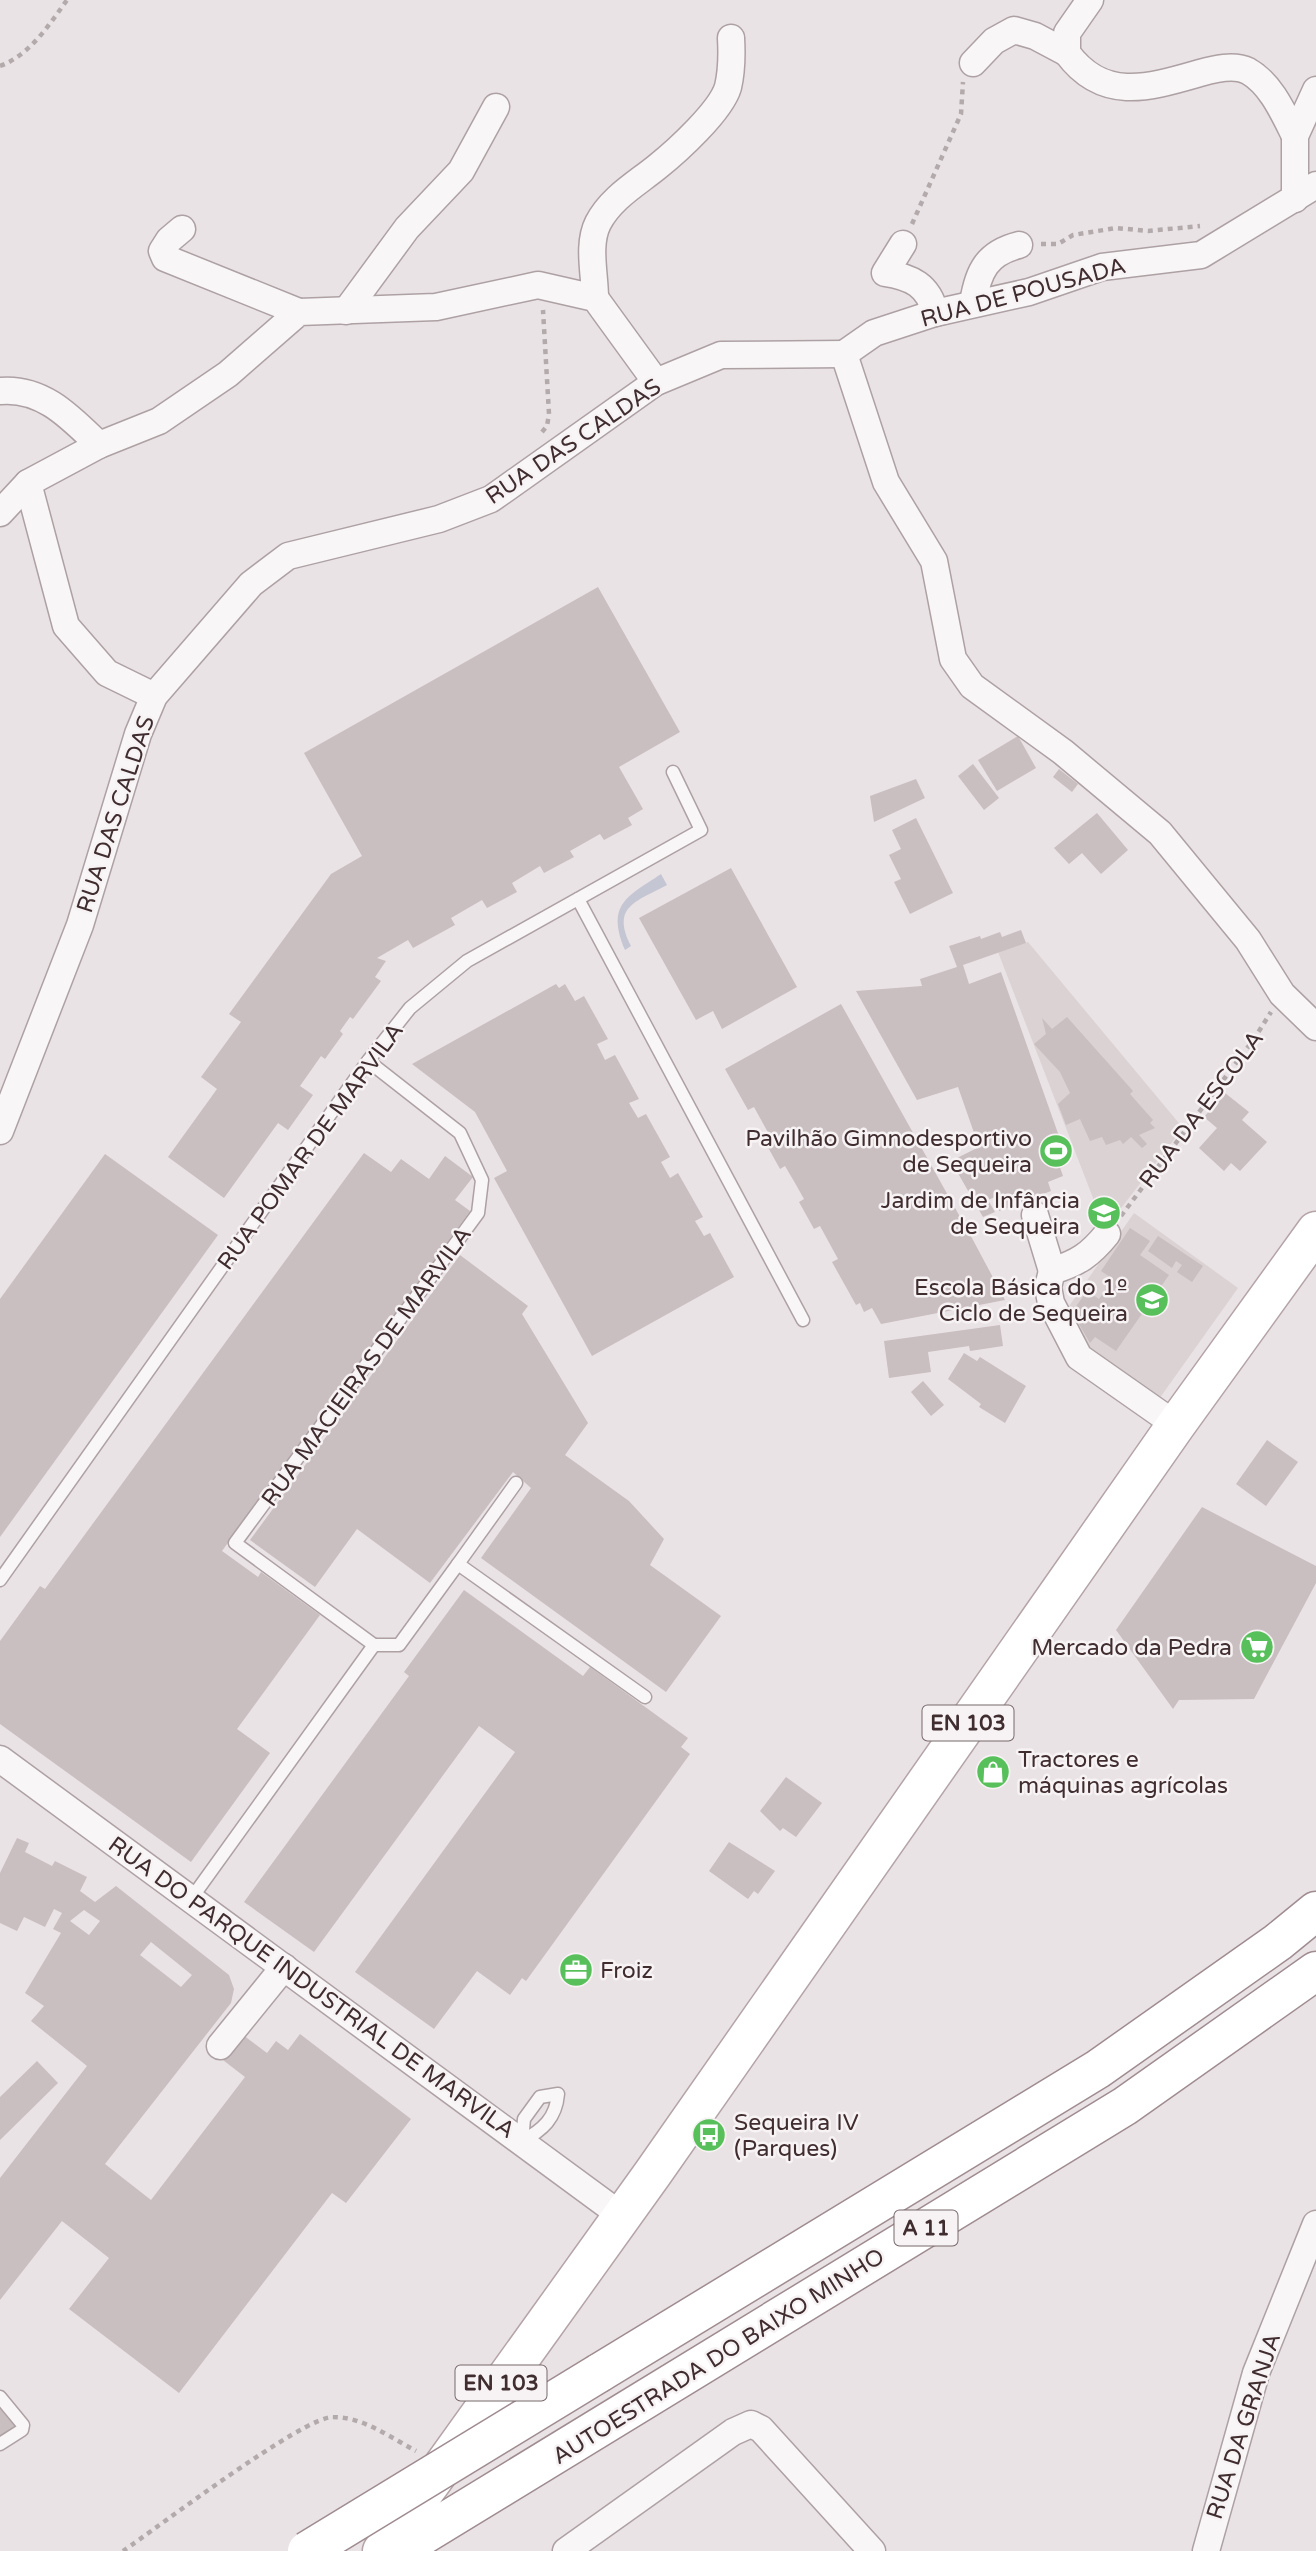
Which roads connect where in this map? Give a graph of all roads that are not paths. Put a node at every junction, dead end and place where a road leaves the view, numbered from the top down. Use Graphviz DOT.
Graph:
graph roads {
  1 [pos="1090,0"];
  2 [pos="731,38"];
  3 [pos="1068,53"];
  4 [pos="972,63"];
  5 [pos="1316,90"];
  6 [pos="496,107"];
  7 [pos="1295,136"];
  8 [pos="1306,192"];
  9 [pos="182,229"];
  10 [pos="904,244"];
  11 [pos="1019,245"];
  12 [pos="595,298"];
  13 [pos="973,303"];
  14 [pos="346,311"];
  15 [pos="299,312"];
  16 [pos="935,313"];
  17 [pos="844,354"];
  18 [pos="656,382"];
  19 [pos="0,391"];
  20 [pos="99,445"];
  21 [pos="28,482"];
  22 [pos="0,513"];
  23 [pos="154,696"];
  24 [pos="673,772"];
  25 [pos="578,899"];
  26 [pos="1316,1027"];
  27 [pos="368,1061"];
  28 [pos="0,1131"];
  29 [pos="1035,1215"];
  30 [pos="1316,1231"];
  31 [pos="1107,1234"];
  32 [pos="1052,1270"];
  33 [pos="803,1320"];
  34 [pos="1176,1425"];
  35 [pos="516,1483"];
  36 [pos="458,1564"];
  37 [pos="0,1580"];
  38 [pos="374,1645"];
  39 [pos="645,1697"];
  40 [pos="0,1759"];
  41 [pos="191,1899"];
  42 [pos="1316,1911"];
  43 [pos="285,1967"];
  44 [pos="1316,1971"];
  45 [pos="220,2046"];
  46 [pos="622,2216"];
  47 [pos="1316,2224"];
  48 [pos="0,2397"];
  49 [pos="0,2444"];
  50 [pos="307,2551"];
  51 [pos="382,2551"];
  52 [pos="397,2551"];
  53 [pos="566,2551"];
  54 [pos="872,2551"];
  55 [pos="1206,2551"];
  1 -- 3 [label="street"];
  2 -- 12 [label="street"];
  3 -- 4 [label="street"];
  3 -- 7 [label="street"];
  5 -- 7 [label="street"];
  6 -- 14 [label="street"];
  7 -- 8 [label="street"];
  8 -- 13 [label="street, RUA DE POUSADA"];
  9 -- 15 [label="street"];
  10 -- 16 [label="street"];
  11 -- 13 [label="street"];
  12 -- 14 [label="street"];
  12 -- 18 [label="street"];
  13 -- 16 [label="street, RUA DE POUSADA"];
  14 -- 15 [label="street"];
  15 -- 20 [label="street"];
  16 -- 17 [label="street, RUA DE POUSADA"];
  17 -- 18 [label="street, RUA DAS CALDAS"];
  17 -- 26 [label="street"];
  18 -- 23 [label="street, RUA DAS CALDAS"];
  19 -- 20 [label="street"];
  20 -- 21 [label="street"];
  21 -- 22 [label="street"];
  21 -- 23 [label="street"];
  23 -- 28 [label="street, RUA DAS CALDAS"];
  24 -- 25 [label="lane, RUA POMAR DE MARVILA"];
  25 -- 27 [label="lane, RUA POMAR DE MARVILA"];
  25 -- 33 [label="lane"];
  27 -- 37 [label="lane, RUA POMAR DE MARVILA"];
  27 -- 38 [label="lane, RUA MACIEIRAS DE MARVILA"];
  29 -- 32 [label="street"];
  30 -- 34 [label="main road, EN 103"];
  31 -- 32 [label="street"];
  32 -- 34 [label="street"];
  34 -- 46 [label="main road, EN 103"];
  35 -- 36 [label="lane"];
  36 -- 38 [label="lane"];
  36 -- 39 [label="lane"];
  38 -- 41 [label="lane"];
  40 -- 41 [label="street, RUA DO PARQUE INDUSTRIAL DE MARVILA"];
  41 -- 43 [label="street, RUA DO PARQUE INDUSTRIAL DE MARVILA"];
  42 -- 50 [label="main road, AUTOESTRADA DO BAIXO MINHO / A 11, bridge"];
  43 -- 45 [label="street"];
  43 -- 46 [label="street, RUA DO PARQUE INDUSTRIAL DE MARVILA"];
  44 -- 52 [label="main road, AUTOESTRADA DO BAIXO MINHO / A 11"];
  46 -- 51 [label="main road, EN 103"];
  47 -- 55 [label="street, RUA DA GRANJA"];
  48 -- 49 [label="lane"];
  53 -- 54 [label="street"];
}
